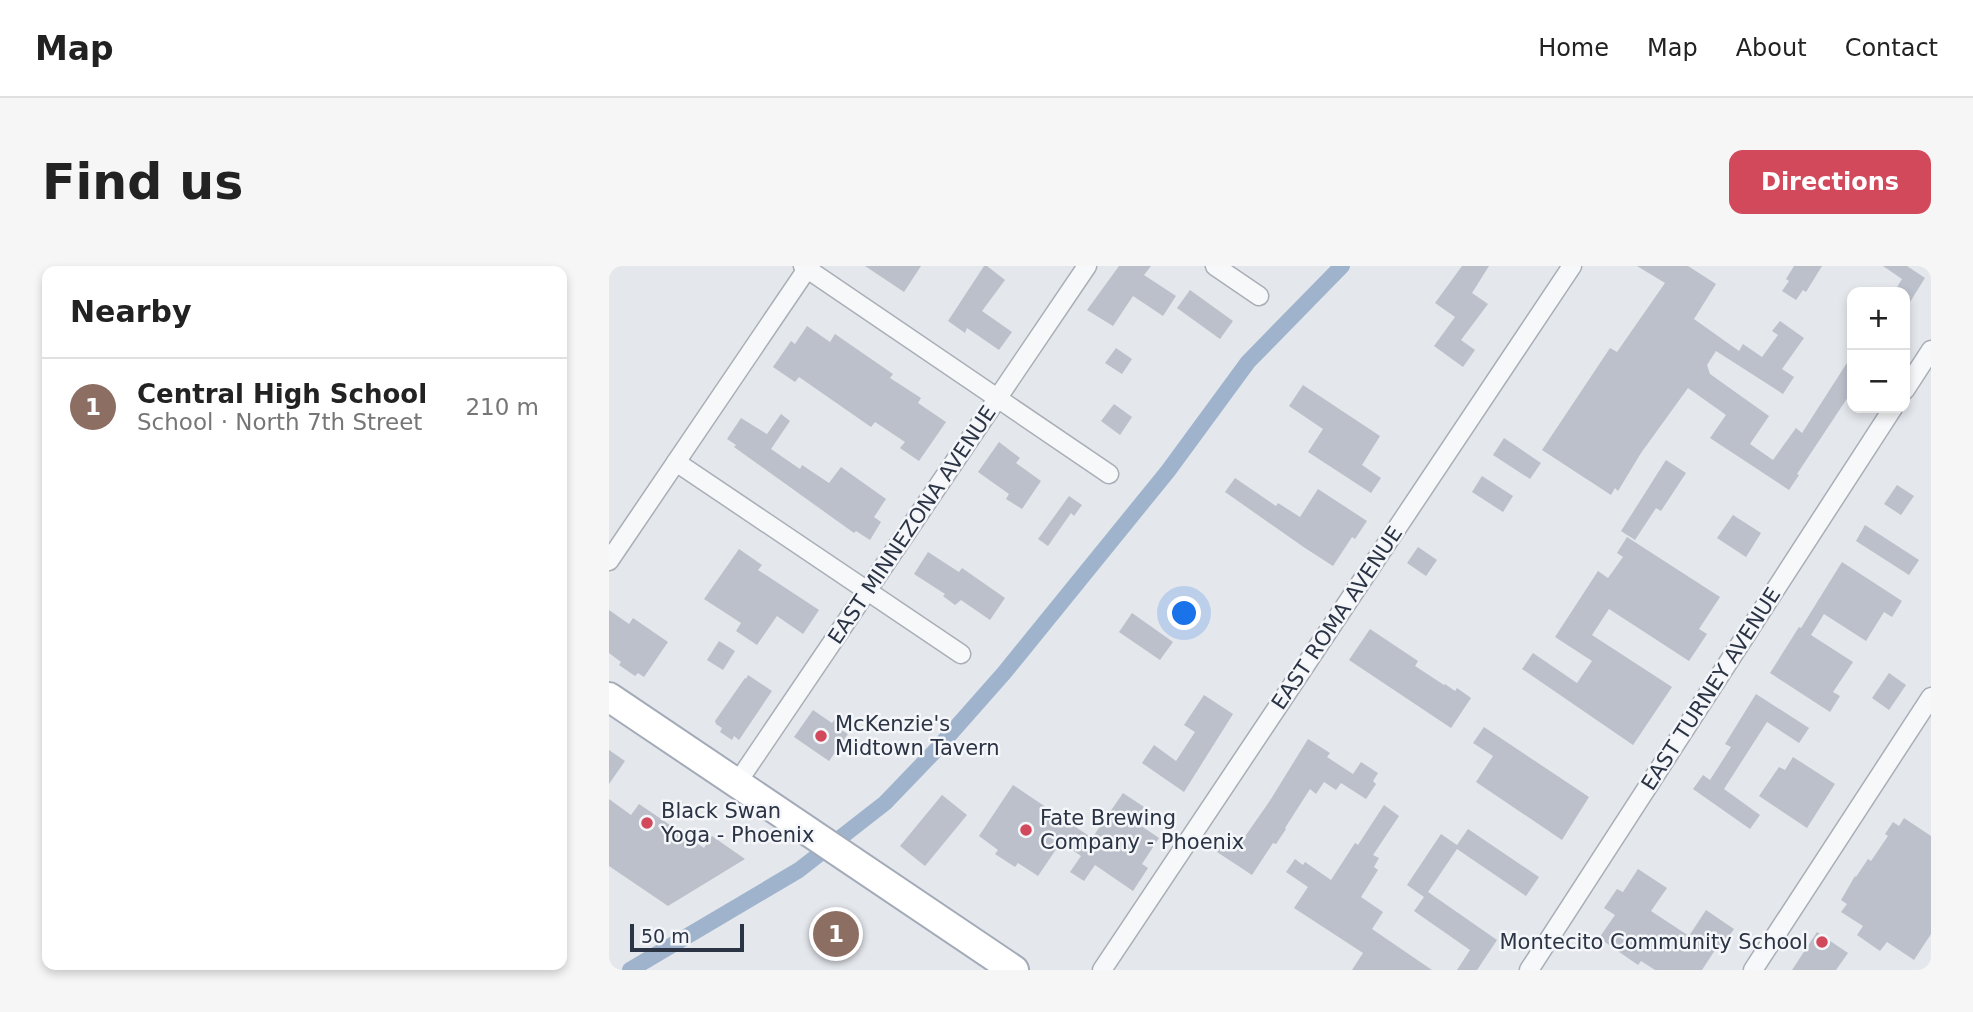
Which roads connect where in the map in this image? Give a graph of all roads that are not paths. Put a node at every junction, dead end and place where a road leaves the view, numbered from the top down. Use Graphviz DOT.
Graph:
graph roads {
  1 [pos="1087,266"];
  2 [pos="1215,266"];
  3 [pos="1572,266"];
  4 [pos="806,267"];
  5 [pos="1258,296"];
  6 [pos="1931,350"];
  7 [pos="1910,382"];
  8 [pos="997,398"];
  9 [pos="1890,413"];
  10 [pos="676,462"];
  11 [pos="1109,474"];
  12 [pos="609,561"];
  13 [pos="867,592"];
  14 [pos="961,654"];
  15 [pos="1931,696"];
  16 [pos="609,697"];
  17 [pos="737,783"];
  18 [pos="1014,970"];
  19 [pos="1102,970"];
  20 [pos="1529,970"];
  21 [pos="1753,970"];
  1 -- 8 [label="street, EAST MINNEZONA AVENUE"];
  2 -- 5 [label="street"];
  3 -- 19 [label="street, EAST ROMA AVENUE"];
  4 -- 8 [label="street"];
  4 -- 10 [label="street"];
  6 -- 7 [label="street"];
  8 -- 11 [label="street"];
  8 -- 13 [label="street, EAST MINNEZONA AVENUE"];
  9 -- 20 [label="street, EAST TURNEY AVENUE"];
  10 -- 12 [label="street"];
  10 -- 13 [label="street"];
  13 -- 14 [label="street"];
  13 -- 17 [label="street, EAST MINNEZONA AVENUE"];
  15 -- 21 [label="street"];
  16 -- 17 [label="main road"];
  17 -- 18 [label="main road"];
}
